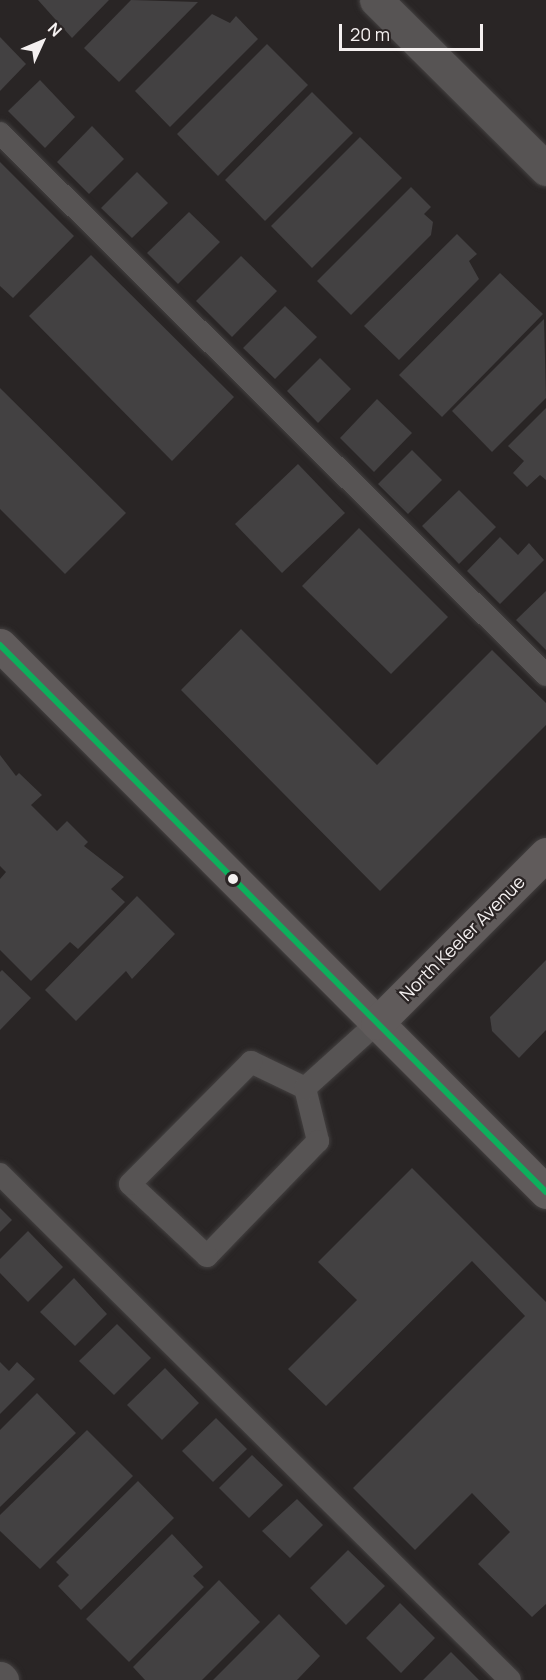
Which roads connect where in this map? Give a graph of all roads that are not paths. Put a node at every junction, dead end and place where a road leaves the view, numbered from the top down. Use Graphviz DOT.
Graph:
graph roads {
  1 [pos="376,0"];
  2 [pos="0,133"];
  3 [pos="546,170"];
  4 [pos="0,645"];
  5 [pos="546,675"];
  6 [pos="546,854"];
  7 [pos="377,1023"];
  8 [pos="304,1088"];
  9 [pos="0,1174"];
  10 [pos="546,1192"];
  11 [pos="510,1680"];
  1 -- 3 [label="street"];
  2 -- 5 [label="lane"];
  4 -- 7 [label="main road"];
  6 -- 7 [label="main road, North Keeler Avenue"];
  7 -- 8 [label="lane"];
  7 -- 10 [label="main road"];
  8 -- 8 [label="lane"];
  9 -- 11 [label="lane"];
}
